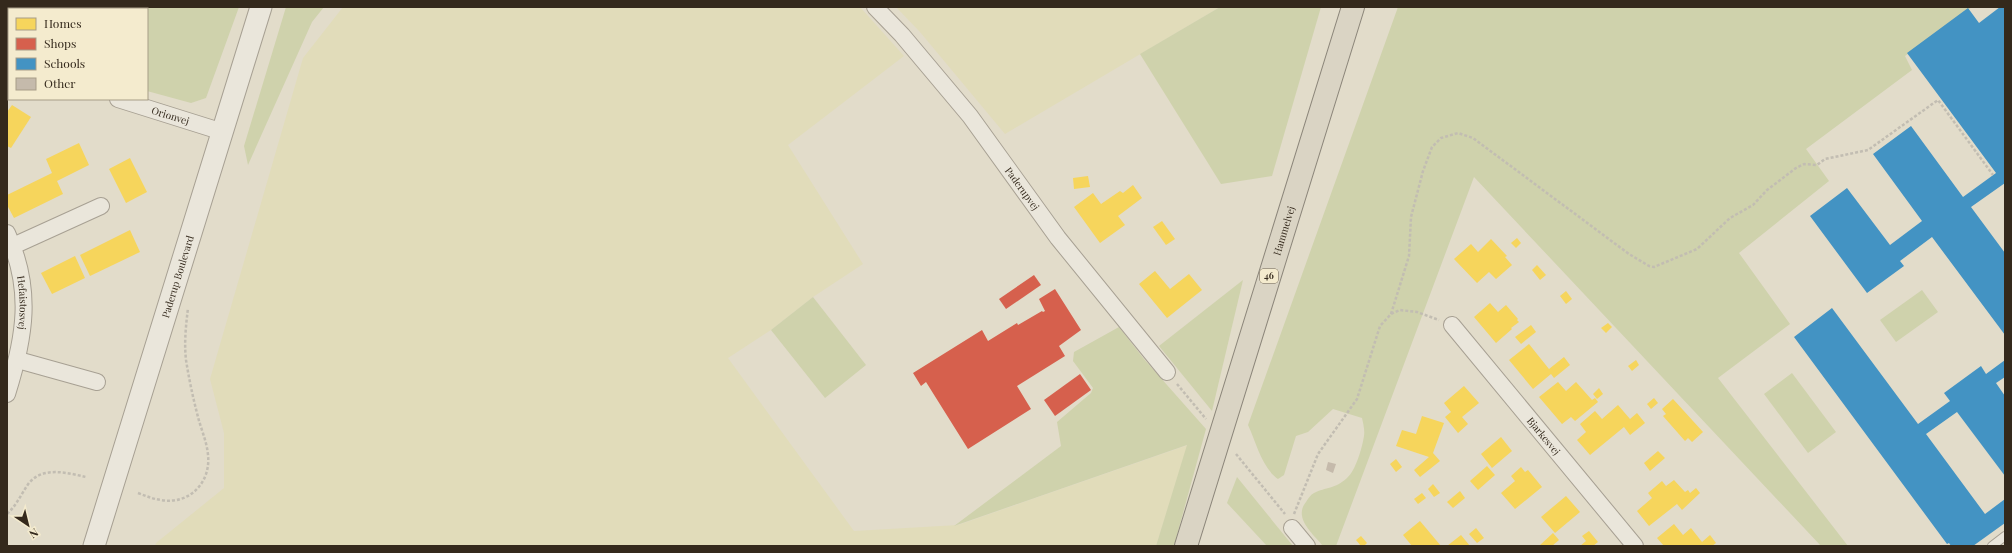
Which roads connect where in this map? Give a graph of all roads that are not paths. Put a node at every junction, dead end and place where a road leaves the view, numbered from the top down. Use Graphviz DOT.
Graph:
graph roads {
  1 [pos="262,7"];
  2 [pos="875,7"];
  3 [pos="1353,7"];
  4 [pos="121,100"];
  5 [pos="223,132"];
  6 [pos="101,206"];
  7 [pos="10,240"];
  8 [pos="1452,325"];
  9 [pos="18,360"];
  10 [pos="1167,372"];
  11 [pos="97,382"];
  12 [pos="7,394"];
  13 [pos="1292,525"];
  14 [pos="2005,536"];
  15 [pos="94,546"];
  16 [pos="1186,546"];
  17 [pos="1307,546"];
  18 [pos="1635,546"];
  19 [pos="1992,546"];
  1 -- 5 [label="street, Paderup Boulevard"];
  2 -- 10 [label="street, Paderupvej"];
  3 -- 16 [label="highway, Hammelvej / 46"];
  4 -- 5 [label="street, Orionvej"];
  5 -- 15 [label="street, Paderup Boulevard"];
  6 -- 7 [label="street, Hefaistosvej"];
  7 -- 9 [label="street, Hefaistosvej"];
  8 -- 18 [label="street, Bjarkesvej"];
  9 -- 11 [label="street"];
  9 -- 12 [label="street, Hefaistosvej"];
  13 -- 17 [label="street"];
  14 -- 19 [label="lane"];
}
